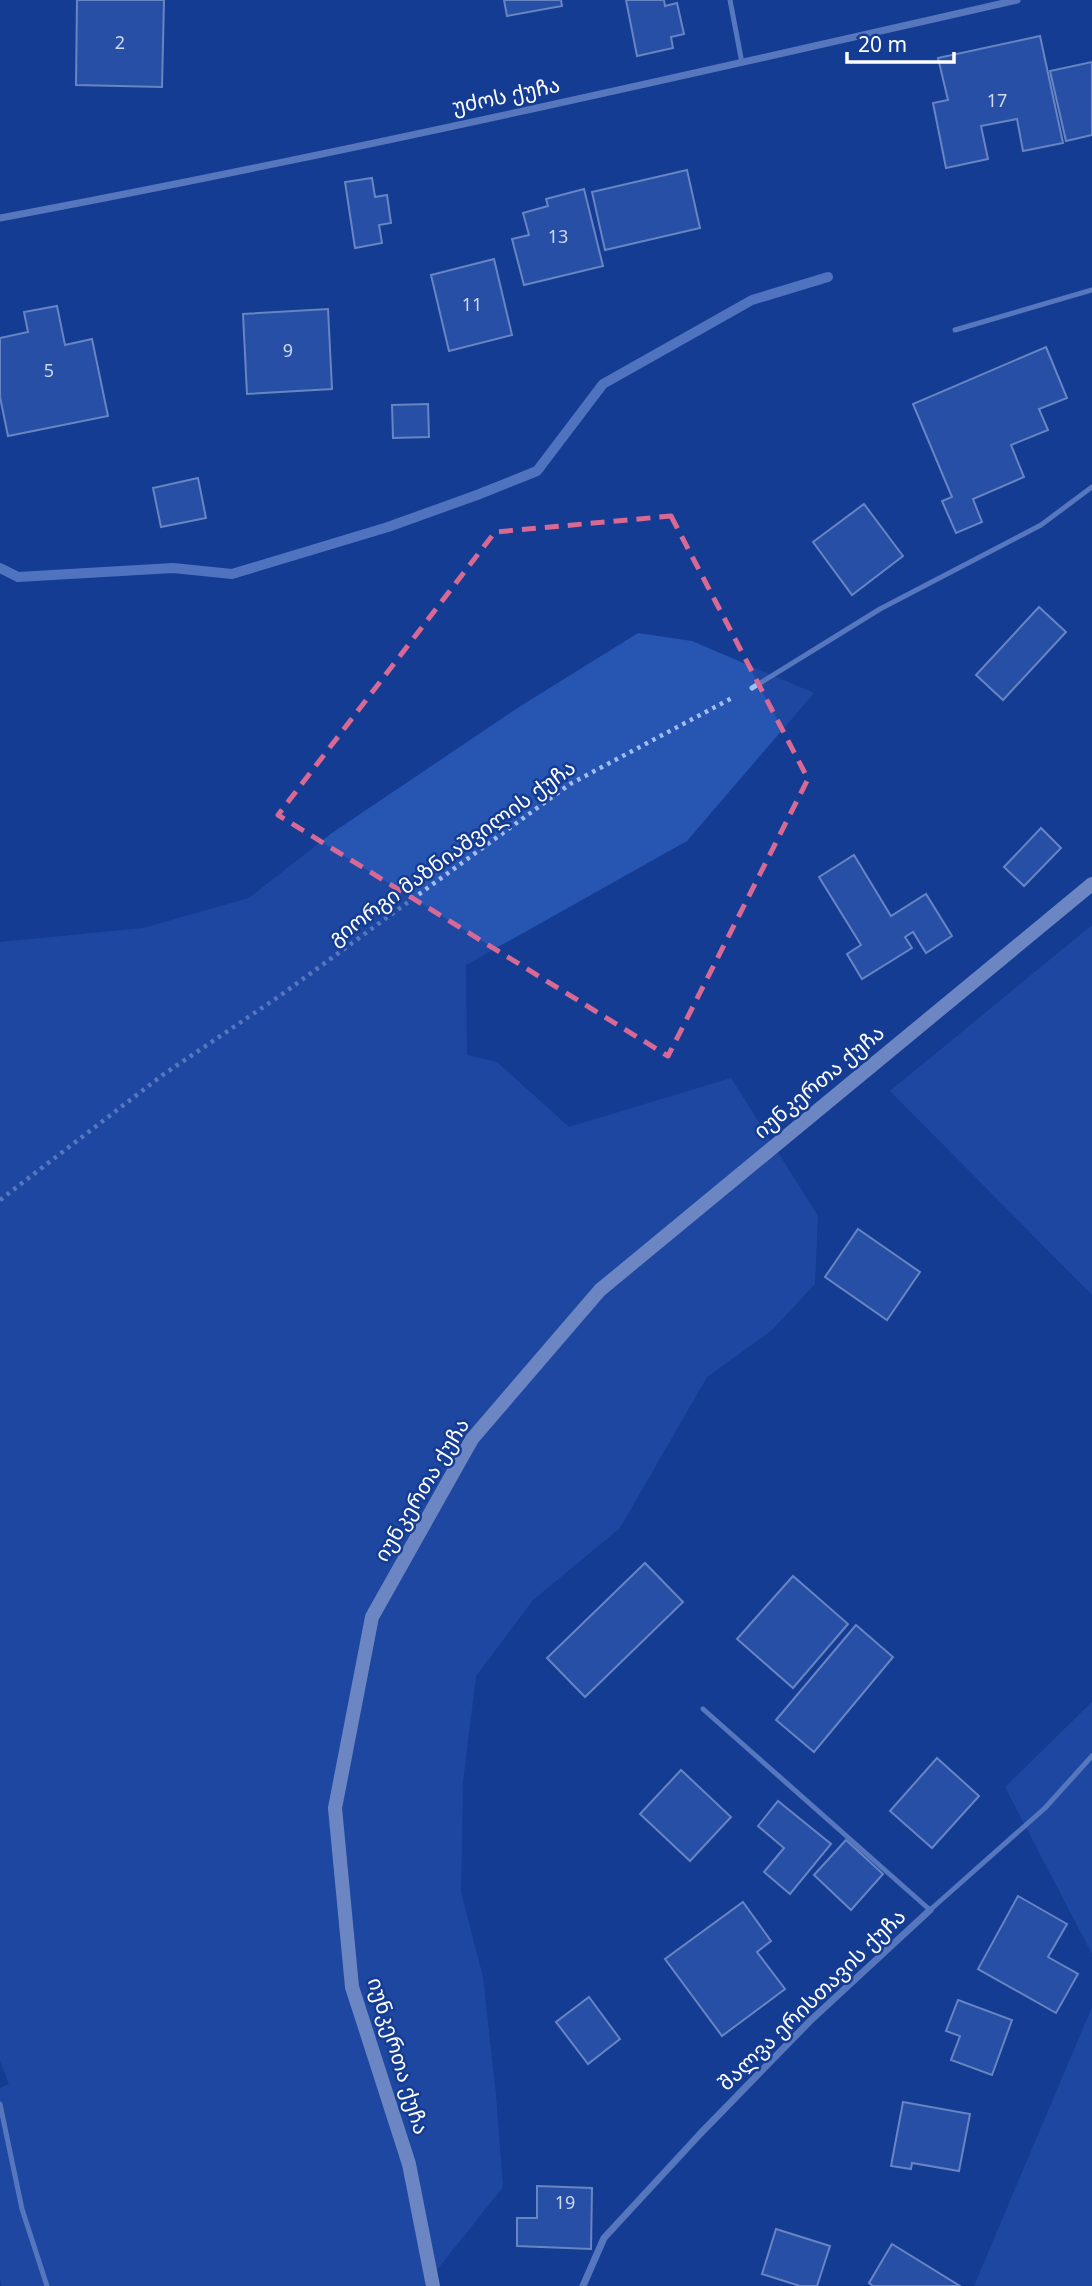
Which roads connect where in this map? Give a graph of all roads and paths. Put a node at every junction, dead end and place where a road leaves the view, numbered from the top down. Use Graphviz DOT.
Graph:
graph roads {
  1 [pos="730,0"];
  2 [pos="1017,0"];
  3 [pos="742,63"];
  4 [pos="0,218"];
  5 [pos="1092,290"];
  6 [pos="955,330"];
  7 [pos="1092,487"];
  8 [pos="752,688"];
  9 [pos="1092,884"];
  10 [pos="0,1200"];
  11 [pos="702,1709"];
  12 [pos="1092,1756"];
  13 [pos="930,1910"];
  14 [pos="0,2104"];
  15 [pos="47,2286"];
  16 [pos="433,2286"];
  17 [pos="583,2286"];
  1 -- 3 [label="lane"];
  2 -- 3 [label="street, უძოს ქუჩა"];
  3 -- 4 [label="street, უძოს ქუჩა"];
  5 -- 6 [label="lane"];
  7 -- 8 [label="lane"];
  8 -- 10 [label="path, გიორგი მაზნიაშვილის ქუჩა"];
  9 -- 16 [label="main road, იუნკერთა ქუჩა"];
  11 -- 13 [label="lane, შალვა ერისთავის ქუჩა"];
  12 -- 13 [label="lane"];
  13 -- 17 [label="street, შალვა ერისთავის ქუჩა"];
  14 -- 15 [label="lane"];
}
